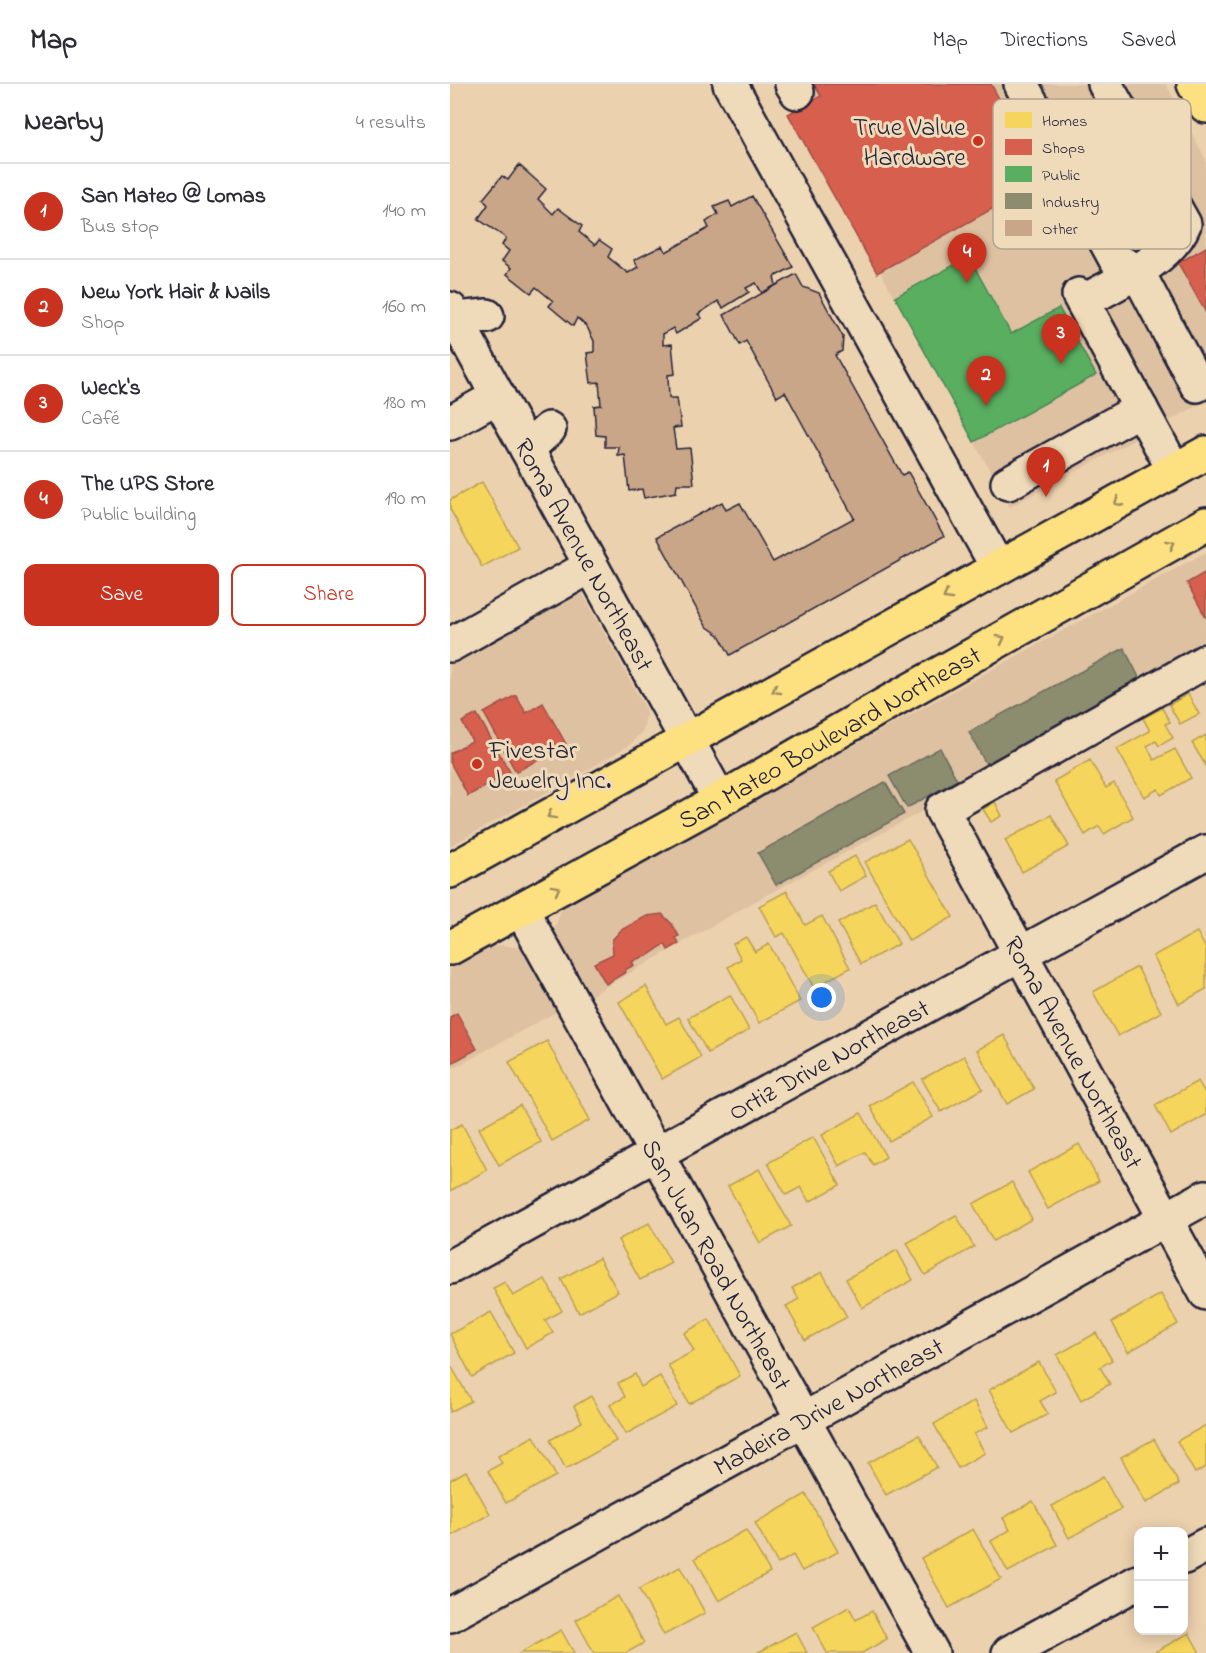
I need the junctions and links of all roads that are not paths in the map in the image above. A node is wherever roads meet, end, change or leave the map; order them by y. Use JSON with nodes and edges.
{"nodes":[{"id":1,"x":730,"y":84,"type":"edge"},
{"id":2,"x":1021,"y":84,"type":"edge"},
{"id":3,"x":1105,"y":84,"type":"edge"},
{"id":4,"x":1194,"y":84,"type":"edge"},
{"id":5,"x":1029,"y":99,"type":"edge"},
{"id":6,"x":1113,"y":99,"type":"edge"},
{"id":7,"x":1206,"y":106,"type":"edge"},
{"id":8,"x":1110,"y":249,"type":"edge"},
{"id":9,"x":1166,"y":249,"type":"edge"},
{"id":10,"x":1137,"y":271,"type":"junction"},
{"id":11,"x":453,"y":314,"type":"edge"},
{"id":12,"x":487,"y":316,"type":"dead end"},
{"id":13,"x":1197,"y":385,"type":"dead end"},
{"id":14,"x":498,"y":396,"type":"junction"},
{"id":15,"x":1142,"y":409,"type":"junction"},
{"id":16,"x":450,"y":423,"type":"edge"},
{"id":17,"x":1206,"y":453,"type":"edge"},
{"id":18,"x":1174,"y":470,"type":"junction"},
{"id":19,"x":1008,"y":483,"type":"dead end"},
{"id":20,"x":1206,"y":525,"type":"edge"},
{"id":21,"x":591,"y":566,"type":"junction"},
{"id":22,"x":998,"y":568,"type":"junction"},
{"id":23,"x":450,"y":645,"type":"edge"},
{"id":24,"x":1206,"y":661,"type":"edge"},
{"id":25,"x":687,"y":739,"type":"junction"},
{"id":26,"x":720,"y":800,"type":"junction"},
{"id":27,"x":1206,"y":852,"type":"edge"},
{"id":28,"x":450,"y":871,"type":"edge"},
{"id":29,"x":521,"y":909,"type":"junction"},
{"id":30,"x":450,"y":948,"type":"edge"},
{"id":31,"x":1021,"y":954,"type":"junction"},
{"id":32,"x":656,"y":1153,"type":"junction"},
{"id":33,"x":1206,"y":1197,"type":"edge"},
{"id":34,"x":1165,"y":1219,"type":"junction"},
{"id":35,"x":450,"y":1267,"type":"edge"},
{"id":36,"x":1206,"y":1293,"type":"edge"},
{"id":37,"x":804,"y":1421,"type":"junction"},
{"id":38,"x":1206,"y":1545,"type":"edge"},
{"id":39,"x":1188,"y":1555,"type":"edge"},
{"id":40,"x":1134,"y":1584,"type":"edge"},
{"id":41,"x":450,"y":1615,"type":"edge"},
{"id":42,"x":932,"y":1653,"type":"edge"},
{"id":43,"x":1009,"y":1653,"type":"edge"}],
"edges":[{"from":1,"to":22,"type":"street"},
{"from":2,"to":5,"type":"street"},
{"from":3,"to":6,"type":"street"},
{"from":4,"to":7,"type":"main road"},
{"from":8,"to":10,"type":"street"},
{"from":9,"to":10,"type":"street"},
{"from":10,"to":13,"type":"street"},
{"from":10,"to":15,"type":"street"},
{"from":11,"to":12,"type":"street"},
{"from":11,"to":14,"type":"street","name":"Roma Avenue Northeast"},
{"from":14,"to":16,"type":"street"},
{"from":14,"to":21,"type":"street","name":"Roma Avenue Northeast"},
{"from":15,"to":18,"type":"street"},
{"from":15,"to":19,"type":"street"},
{"from":17,"to":18,"type":"main road"},
{"from":18,"to":22,"type":"main road","one_way":true},
{"from":26,"to":20,"type":"main road","name":"San Mateo Boulevard Northeast","one_way":true},
{"from":21,"to":23,"type":"street"},
{"from":21,"to":25,"type":"street","name":"Roma Avenue Northeast"},
{"from":22,"to":25,"type":"main road","one_way":true},
{"from":24,"to":31,"type":"street","name":"Roma Avenue Northeast"},
{"from":25,"to":26,"type":"street","name":"Roma Avenue Northeast"},
{"from":25,"to":28,"type":"main road","one_way":true},
{"from":29,"to":26,"type":"main road","name":"San Mateo Boulevard Northeast","one_way":true},
{"from":27,"to":31,"type":"street","name":"Ortiz Drive Northeast"},
{"from":29,"to":30,"type":"main road","name":"San Mateo Boulevard Northeast"},
{"from":29,"to":32,"type":"street","name":"San Juan Road Northeast"},
{"from":31,"to":32,"type":"street","name":"Ortiz Drive Northeast"},
{"from":31,"to":34,"type":"street","name":"Roma Avenue Northeast"},
{"from":32,"to":35,"type":"street","name":"Ortiz Drive Northeast"},
{"from":32,"to":37,"type":"street","name":"San Juan Road Northeast"},
{"from":33,"to":34,"type":"street","name":"Madeira Drive Northeast"},
{"from":34,"to":36,"type":"street","name":"Roma Avenue Northeast"},
{"from":34,"to":37,"type":"street","name":"Madeira Drive Northeast"},
{"from":37,"to":41,"type":"street","name":"Madeira Drive Northeast"},
{"from":37,"to":42,"type":"street","name":"San Juan Road Northeast"},
{"from":38,"to":39,"type":"street"},
{"from":40,"to":43,"type":"street"}]}
